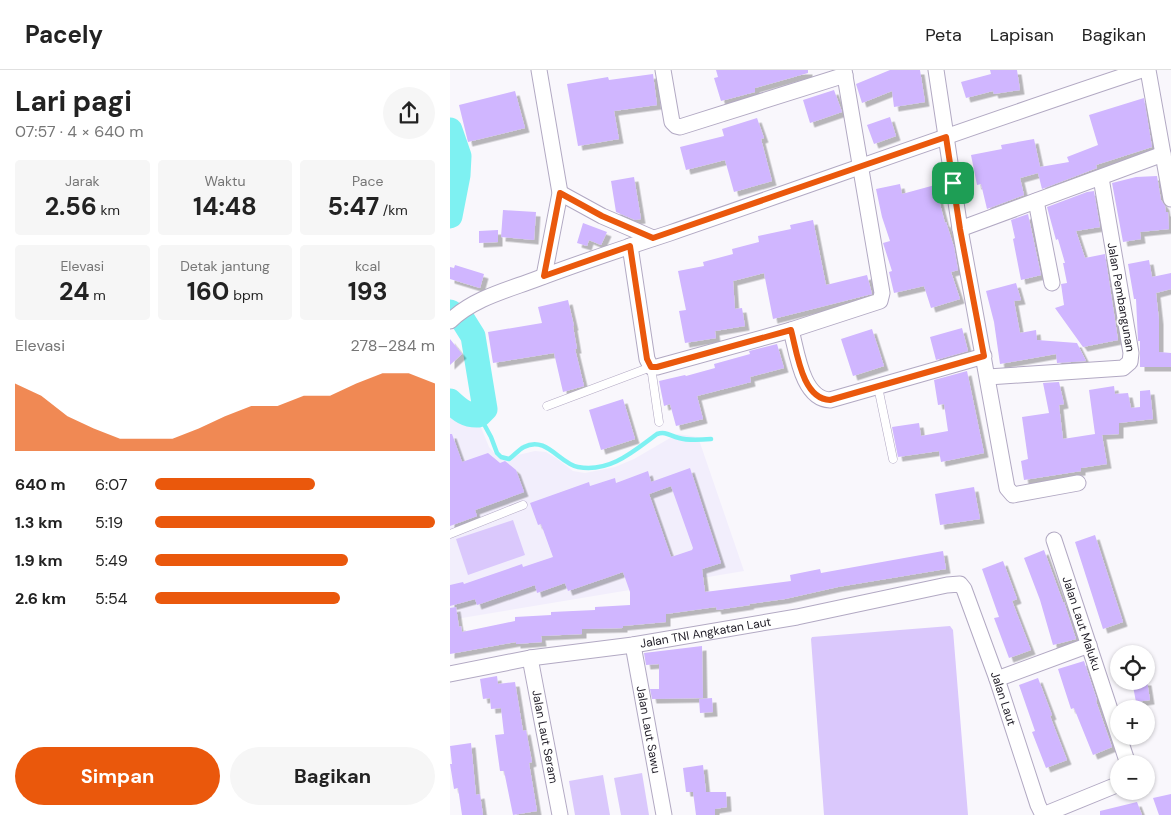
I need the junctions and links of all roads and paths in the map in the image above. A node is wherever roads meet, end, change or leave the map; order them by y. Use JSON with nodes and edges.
{"nodes":[{"id":1,"x":540,"y":70,"type":"edge"},
{"id":2,"x":663,"y":70,"type":"edge"},
{"id":3,"x":936,"y":70,"type":"edge"},
{"id":4,"x":1142,"y":70,"type":"edge"},
{"id":5,"x":1148,"y":70,"type":"edge"},
{"id":6,"x":845,"y":72,"type":"edge"},
{"id":7,"x":946,"y":137,"type":"junction"},
{"id":8,"x":1163,"y":154,"type":"junction"},
{"id":9,"x":860,"y":168,"type":"junction"},
{"id":10,"x":1101,"y":178,"type":"junction"},
{"id":11,"x":560,"y":193,"type":"junction"},
{"id":12,"x":1171,"y":199,"type":"edge"},
{"id":13,"x":1036,"y":201,"type":"junction"},
{"id":14,"x":960,"y":229,"type":"junction"},
{"id":15,"x":653,"y":238,"type":"junction"},
{"id":16,"x":630,"y":246,"type":"junction"},
{"id":17,"x":544,"y":276,"type":"junction"},
{"id":18,"x":1052,"y":283,"type":"dead end"},
{"id":19,"x":450,"y":321,"type":"edge"},
{"id":20,"x":791,"y":330,"type":"junction"},
{"id":21,"x":984,"y":356,"type":"junction"},
{"id":22,"x":651,"y":367,"type":"junction"},
{"id":23,"x":988,"y":377,"type":"junction"},
{"id":24,"x":878,"y":387,"type":"junction"},
{"id":25,"x":547,"y":406,"type":"dead end"},
{"id":26,"x":660,"y":422,"type":"dead end"},
{"id":27,"x":893,"y":459,"type":"dead end"},
{"id":28,"x":1078,"y":483,"type":"dead end"},
{"id":29,"x":523,"y":505,"type":"dead end"},
{"id":30,"x":450,"y":534,"type":"edge"},
{"id":31,"x":1054,"y":540,"type":"dead end"},
{"id":32,"x":960,"y":584,"type":"joint"},
{"id":33,"x":632,"y":645,"type":"junction"},
{"id":34,"x":1089,"y":645,"type":"junction"},
{"id":35,"x":530,"y":658,"type":"junction"},
{"id":36,"x":450,"y":674,"type":"edge"},
{"id":37,"x":997,"y":679,"type":"junction"},
{"id":38,"x":1125,"y":755,"type":"edge"},
{"id":39,"x":1110,"y":788,"type":"edge"},
{"id":40,"x":560,"y":815,"type":"edge"},
{"id":41,"x":664,"y":815,"type":"edge"},
{"id":42,"x":1043,"y":815,"type":"edge"}],
"edges":[{"from":1,"to":11,"type":"street"},
{"from":2,"to":6,"type":"street"},
{"from":3,"to":7,"type":"street"},
{"from":4,"to":7,"type":"street"},
{"from":5,"to":8,"type":"street"},
{"from":6,"to":9,"type":"street"},
{"from":7,"to":9,"type":"street"},
{"from":7,"to":14,"type":"street"},
{"from":8,"to":10,"type":"street"},
{"from":8,"to":12,"type":"street"},
{"from":9,"to":15,"type":"street"},
{"from":9,"to":20,"type":"street"},
{"from":10,"to":13,"type":"street"},
{"from":10,"to":23,"type":"street","name":"Jalan Pembangunan"},
{"from":11,"to":15,"type":"street"},
{"from":11,"to":17,"type":"street"},
{"from":13,"to":14,"type":"street"},
{"from":13,"to":18,"type":"street"},
{"from":14,"to":21,"type":"street"},
{"from":15,"to":16,"type":"street"},
{"from":16,"to":17,"type":"street"},
{"from":16,"to":22,"type":"street"},
{"from":17,"to":19,"type":"street"},
{"from":20,"to":22,"type":"street"},
{"from":20,"to":24,"type":"street"},
{"from":21,"to":23,"type":"street"},
{"from":21,"to":24,"type":"street"},
{"from":22,"to":25,"type":"lane"},
{"from":22,"to":26,"type":"lane"},
{"from":23,"to":28,"type":"street"},
{"from":24,"to":27,"type":"lane"},
{"from":29,"to":30,"type":"lane"},
{"from":31,"to":34,"type":"street","name":"Jalan Laut Maluku"},
{"from":32,"to":33,"type":"street","name":"Jalan TNI Angkatan Laut"},
{"from":32,"to":37,"type":"street","name":"Jalan Laut"},
{"from":33,"to":35,"type":"street","name":"Jalan TNI Angkatan Laut"},
{"from":33,"to":41,"type":"street","name":"Jalan Laut Sawu"},
{"from":34,"to":37,"type":"street"},
{"from":34,"to":38,"type":"street","name":"Jalan Laut Maluku"},
{"from":35,"to":36,"type":"street","name":"Jalan TNI Angkatan Laut"},
{"from":35,"to":40,"type":"street","name":"Jalan Laut Seram"},
{"from":37,"to":42,"type":"street","name":"Jalan Laut"},
{"from":39,"to":42,"type":"street"}]}
